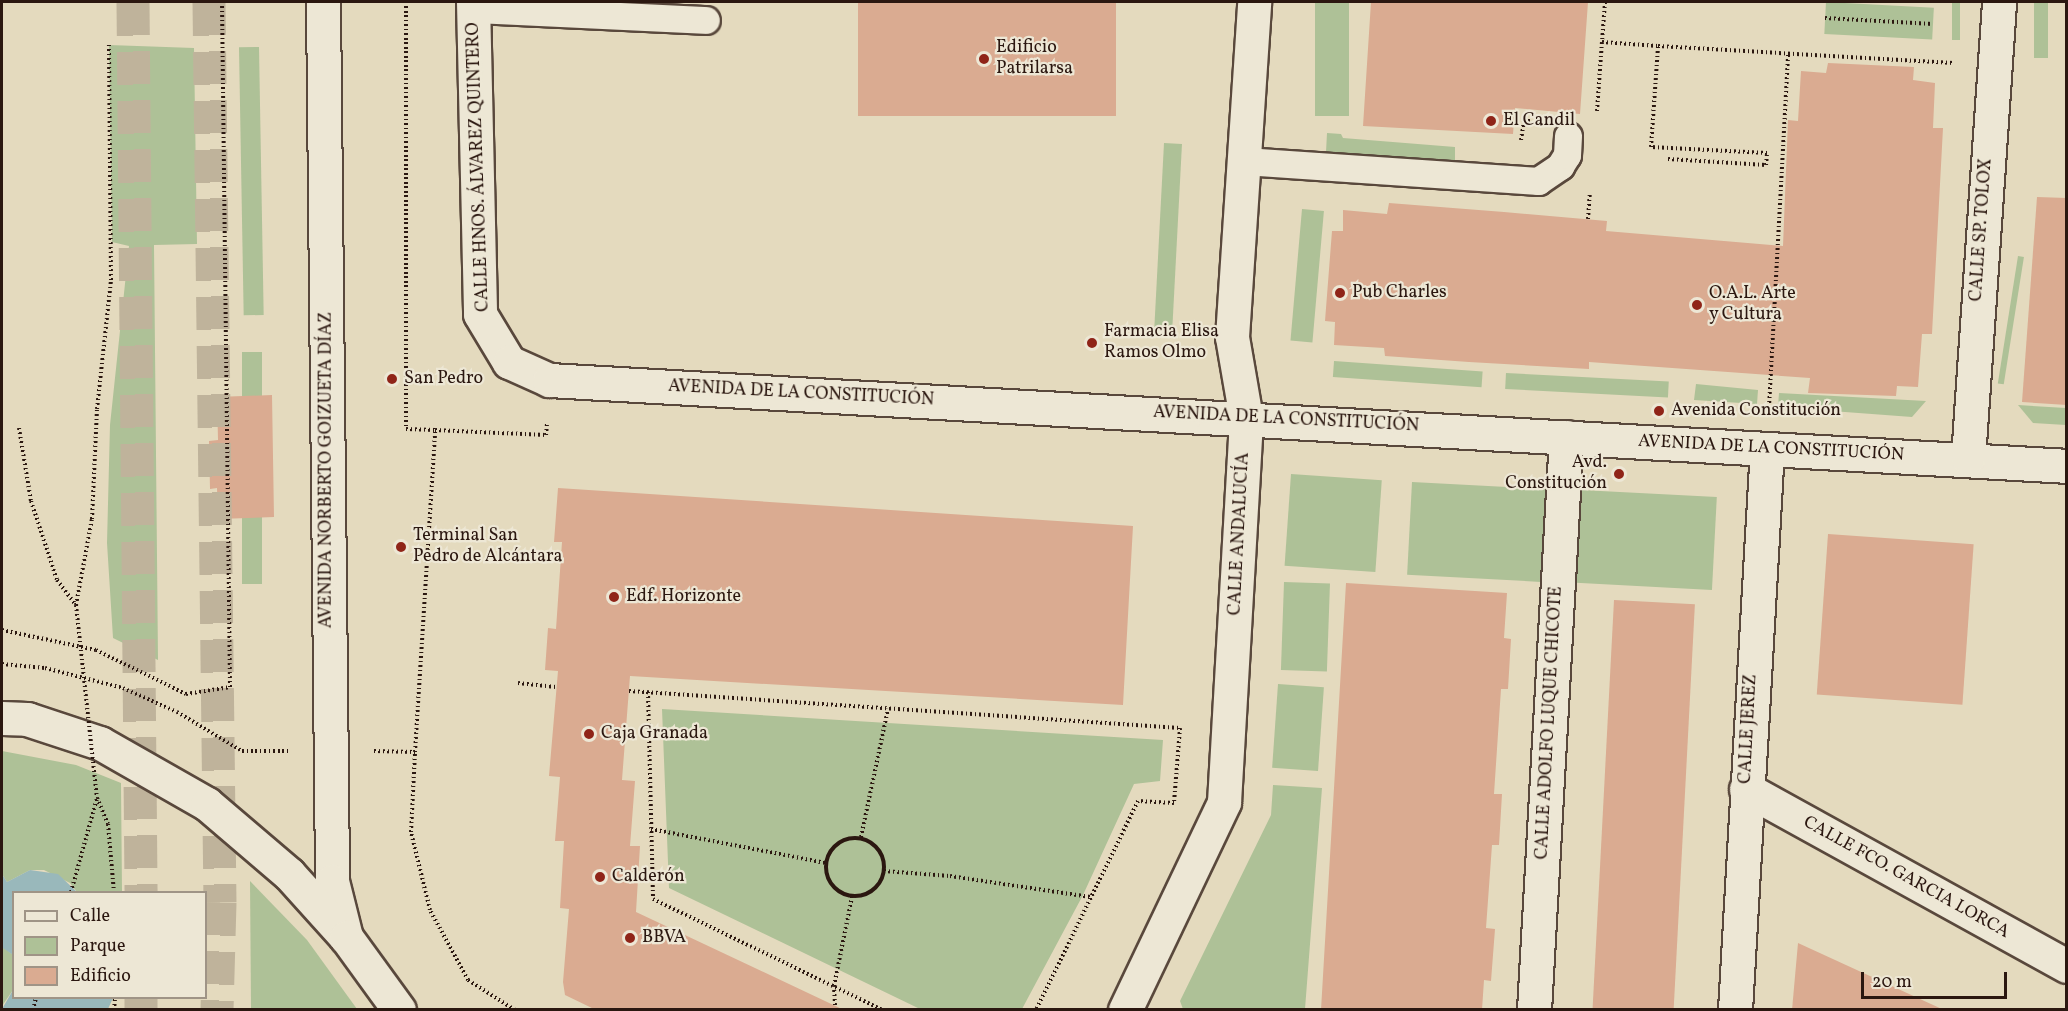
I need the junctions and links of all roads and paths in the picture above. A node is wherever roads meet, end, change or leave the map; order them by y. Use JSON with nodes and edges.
{"nodes":[{"id":1,"x":222,"y":2,"type":"edge"},
{"id":2,"x":323,"y":2,"type":"edge"},
{"id":3,"x":406,"y":2,"type":"edge"},
{"id":4,"x":1254,"y":2,"type":"edge"},
{"id":5,"x":1605,"y":2,"type":"edge"},
{"id":6,"x":1999,"y":2,"type":"edge"},
{"id":7,"x":473,"y":5,"type":"edge"},
{"id":8,"x":1825,"y":18,"type":"dead end"},
{"id":9,"x":706,"y":20,"type":"dead end"},
{"id":10,"x":1933,"y":24,"type":"dead end"},
{"id":11,"x":1602,"y":42,"type":"junction"},
{"id":12,"x":109,"y":45,"type":"dead end"},
{"id":13,"x":1658,"y":46,"type":"junction"},
{"id":14,"x":1788,"y":53,"type":"junction"},
{"id":15,"x":1992,"y":65,"type":"junction"},
{"id":16,"x":1597,"y":116,"type":"dead end"},
{"id":17,"x":1568,"y":136,"type":"dead end"},
{"id":18,"x":1668,"y":159,"type":"dead end"},
{"id":19,"x":1244,"y":161,"type":"junction"},
{"id":20,"x":509,"y":362,"type":"joint"},
{"id":21,"x":549,"y":380,"type":"junction"},
{"id":22,"x":1246,"y":418,"type":"junction"},
{"id":23,"x":19,"y":428,"type":"dead end"},
{"id":24,"x":435,"y":430,"type":"junction"},
{"id":25,"x":1566,"y":437,"type":"junction"},
{"id":26,"x":1767,"y":449,"type":"junction"},
{"id":27,"x":1968,"y":459,"type":"junction"},
{"id":28,"x":2067,"y":466,"type":"edge"},
{"id":29,"x":76,"y":606,"type":"junction"},
{"id":30,"x":2,"y":630,"type":"edge"},
{"id":31,"x":2,"y":664,"type":"edge"},
{"id":32,"x":518,"y":683,"type":"dead end"},
{"id":33,"x":556,"y":687,"type":"dead end"},
{"id":34,"x":629,"y":691,"type":"dead end"},
{"id":35,"x":648,"y":692,"type":"junction"},
{"id":36,"x":888,"y":709,"type":"junction"},
{"id":37,"x":2,"y":718,"type":"edge"},
{"id":38,"x":330,"y":751,"type":"junction"},
{"id":39,"x":415,"y":752,"type":"junction"},
{"id":40,"x":1746,"y":789,"type":"junction"},
{"id":41,"x":97,"y":798,"type":"junction"},
{"id":42,"x":651,"y":829,"type":"junction"},
{"id":43,"x":861,"y":837,"type":"junction"},
{"id":44,"x":826,"y":863,"type":"junction"},
{"id":45,"x":884,"y":871,"type":"junction"},
{"id":46,"x":71,"y":891,"type":"edge"},
{"id":47,"x":114,"y":891,"type":"edge"},
{"id":48,"x":852,"y":897,"type":"junction"},
{"id":49,"x":1090,"y":897,"type":"junction"},
{"id":50,"x":346,"y":937,"type":"junction"},
{"id":51,"x":2067,"y":966,"type":"edge"},
{"id":52,"x":834,"y":986,"type":"junction"},
{"id":53,"x":835,"y":1005,"type":"dead end"},
{"id":54,"x":399,"y":1010,"type":"edge"},
{"id":55,"x":515,"y":1010,"type":"edge"},
{"id":56,"x":883,"y":1010,"type":"edge"},
{"id":57,"x":1036,"y":1010,"type":"edge"},
{"id":58,"x":1125,"y":1010,"type":"edge"},
{"id":59,"x":1534,"y":1010,"type":"edge"},
{"id":60,"x":1735,"y":1010,"type":"edge"}],
"edges":[{"from":1,"to":30,"type":"path"},
{"from":2,"to":38,"type":"street","name":"AVENIDA NORBERTO GOIZUETA DÍAZ"},
{"from":3,"to":24,"type":"path"},
{"from":4,"to":19,"type":"street","name":"CALLE ANDALUCÍA"},
{"from":5,"to":11,"type":"path"},
{"from":6,"to":15,"type":"street","name":"CALLE SP. TOLOX"},
{"from":7,"to":9,"type":"lane"},
{"from":7,"to":20,"type":"street","name":"CALLE HNOS. ÁLVAREZ QUINTERO"},
{"from":8,"to":10,"type":"path"},
{"from":11,"to":13,"type":"path"},
{"from":11,"to":16,"type":"path"},
{"from":12,"to":29,"type":"path"},
{"from":13,"to":14,"type":"path"},
{"from":13,"to":18,"type":"path"},
{"from":14,"to":15,"type":"path"},
{"from":14,"to":26,"type":"path"},
{"from":15,"to":27,"type":"street","name":"CALLE SP. TOLOX"},
{"from":17,"to":19,"type":"lane"},
{"from":19,"to":22,"type":"street","name":"CALLE ANDALUCÍA"},
{"from":20,"to":21,"type":"street","name":"AVENIDA DE LA CONSTITUCIÓN"},
{"from":21,"to":22,"type":"street","name":"AVENIDA DE LA CONSTITUCIÓN"},
{"from":21,"to":24,"type":"path"},
{"from":22,"to":25,"type":"street","name":"AVENIDA DE LA CONSTITUCIÓN"},
{"from":22,"to":58,"type":"street","name":"CALLE ANDALUCÍA"},
{"from":23,"to":29,"type":"path","bridge":true},
{"from":24,"to":39,"type":"path"},
{"from":25,"to":26,"type":"street","name":"AVENIDA DE LA CONSTITUCIÓN"},
{"from":25,"to":59,"type":"street","name":"CALLE ADOLFO LUQUE CHICOTE"},
{"from":26,"to":27,"type":"street","name":"AVENIDA DE LA CONSTITUCIÓN"},
{"from":26,"to":40,"type":"street","name":"CALLE JEREZ"},
{"from":27,"to":28,"type":"street","name":"AVENIDA DE LA CONSTITUCIÓN"},
{"from":29,"to":41,"type":"path","bridge":true},
{"from":31,"to":38,"type":"path"},
{"from":32,"to":33,"type":"path"},
{"from":34,"to":35,"type":"path"},
{"from":35,"to":36,"type":"path"},
{"from":35,"to":42,"type":"path"},
{"from":36,"to":43,"type":"path"},
{"from":36,"to":49,"type":"path"},
{"from":37,"to":50,"type":"street"},
{"from":38,"to":39,"type":"path"},
{"from":38,"to":50,"type":"street","name":"AVENIDA NORBERTO GOIZUETA DÍAZ"},
{"from":39,"to":55,"type":"path"},
{"from":40,"to":51,"type":"street","name":"CALLE FCO. GARCIA LORCA"},
{"from":40,"to":60,"type":"street","name":"CALLE JEREZ"},
{"from":41,"to":46,"type":"path"},
{"from":41,"to":47,"type":"path","bridge":true},
{"from":42,"to":44,"type":"path"},
{"from":42,"to":52,"type":"path"},
{"from":43,"to":44,"type":"path"},
{"from":43,"to":45,"type":"path"},
{"from":44,"to":48,"type":"path"},
{"from":45,"to":48,"type":"path"},
{"from":45,"to":49,"type":"path"},
{"from":48,"to":52,"type":"path"},
{"from":49,"to":57,"type":"path"},
{"from":50,"to":54,"type":"street"},
{"from":52,"to":53,"type":"path"},
{"from":52,"to":56,"type":"path"}]}
